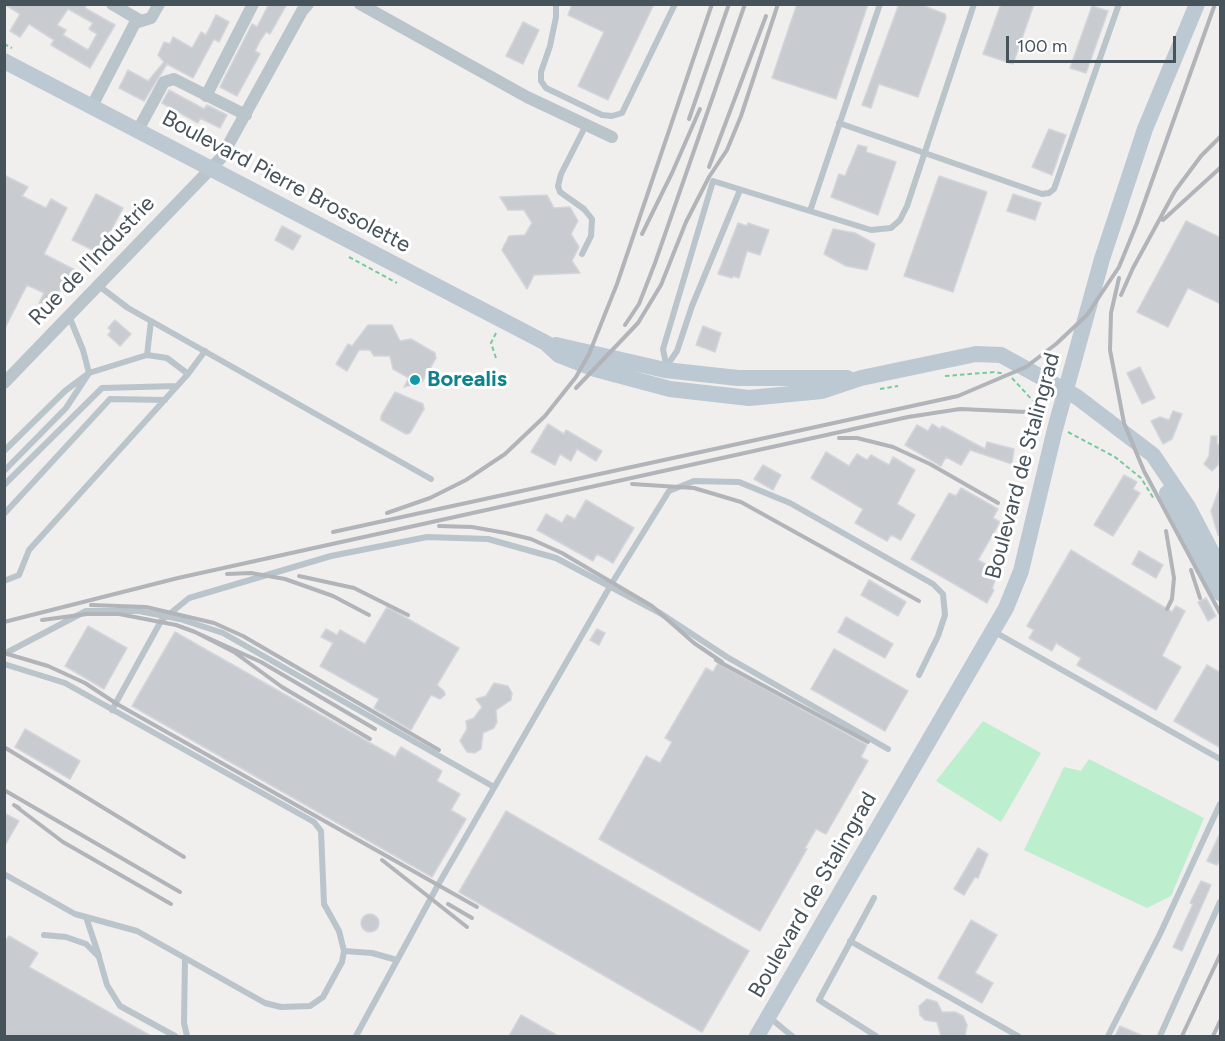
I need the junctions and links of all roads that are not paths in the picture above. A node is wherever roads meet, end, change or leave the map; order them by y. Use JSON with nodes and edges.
{"nodes":[{"id":1,"x":112,"y":4,"type":"edge"},
{"id":2,"x":159,"y":4,"type":"edge"},
{"id":3,"x":253,"y":4,"type":"edge"},
{"id":4,"x":308,"y":4,"type":"edge"},
{"id":5,"x":360,"y":4,"type":"edge"},
{"id":6,"x":556,"y":4,"type":"edge"},
{"id":7,"x":675,"y":4,"type":"edge"},
{"id":8,"x":880,"y":4,"type":"edge"},
{"id":9,"x":974,"y":4,"type":"edge"},
{"id":10,"x":1119,"y":4,"type":"edge"},
{"id":11,"x":1197,"y":4,"type":"edge"},
{"id":12,"x":141,"y":21,"type":"junction"},
{"id":13,"x":4,"y":61,"type":"edge"},
{"id":14,"x":206,"y":96,"type":"junction"},
{"id":15,"x":92,"y":106,"type":"junction"},
{"id":16,"x":246,"y":115,"type":"junction"},
{"id":17,"x":839,"y":123,"type":"junction"},
{"id":18,"x":586,"y":125,"type":"junction"},
{"id":19,"x":138,"y":130,"type":"junction"},
{"id":20,"x":612,"y":137,"type":"dead end"},
{"id":21,"x":923,"y":153,"type":"junction"},
{"id":22,"x":212,"y":169,"type":"junction"},
{"id":23,"x":740,"y":190,"type":"junction"},
{"id":24,"x":810,"y":211,"type":"junction"},
{"id":25,"x":582,"y":254,"type":"dead end"},
{"id":26,"x":98,"y":285,"type":"junction"},
{"id":27,"x":69,"y":316,"type":"junction"},
{"id":28,"x":151,"y":321,"type":"junction"},
{"id":29,"x":205,"y":351,"type":"junction"},
{"id":30,"x":147,"y":355,"type":"junction"},
{"id":31,"x":89,"y":373,"type":"junction"},
{"id":32,"x":188,"y":374,"type":"junction"},
{"id":33,"x":664,"y":374,"type":"junction"},
{"id":34,"x":4,"y":383,"type":"edge"},
{"id":35,"x":177,"y":386,"type":"junction"},
{"id":36,"x":1068,"y":391,"type":"junction"},
{"id":37,"x":165,"y":399,"type":"junction"},
{"id":38,"x":4,"y":451,"type":"edge"},
{"id":39,"x":1153,"y":455,"type":"junction"},
{"id":40,"x":4,"y":471,"type":"edge"},
{"id":41,"x":431,"y":479,"type":"dead end"},
{"id":42,"x":4,"y":484,"type":"edge"},
{"id":43,"x":4,"y":514,"type":"edge"},
{"id":44,"x":1033,"y":522,"type":"junction"},
{"id":45,"x":1221,"y":568,"type":"edge"},
{"id":46,"x":4,"y":581,"type":"edge"},
{"id":47,"x":610,"y":588,"type":"junction"},
{"id":48,"x":1221,"y":594,"type":"edge"},
{"id":49,"x":166,"y":616,"type":"junction"},
{"id":50,"x":993,"y":631,"type":"junction"},
{"id":51,"x":4,"y":654,"type":"edge"},
{"id":52,"x":4,"y":664,"type":"edge"},
{"id":53,"x":919,"y":675,"type":"dead end"},
{"id":54,"x":112,"y":710,"type":"junction"},
{"id":55,"x":888,"y":749,"type":"dead end"},
{"id":56,"x":1221,"y":759,"type":"edge"},
{"id":57,"x":494,"y":788,"type":"junction"},
{"id":58,"x":1221,"y":804,"type":"edge"},
{"id":59,"x":4,"y":874,"type":"edge"},
{"id":60,"x":874,"y":898,"type":"dead end"},
{"id":61,"x":1221,"y":902,"type":"edge"},
{"id":62,"x":86,"y":917,"type":"junction"},
{"id":63,"x":44,"y":935,"type":"dead end"},
{"id":64,"x":850,"y":942,"type":"junction"},
{"id":65,"x":344,"y":951,"type":"junction"},
{"id":66,"x":99,"y":957,"type":"junction"},
{"id":67,"x":185,"y":958,"type":"junction"},
{"id":68,"x":397,"y":960,"type":"junction"},
{"id":69,"x":769,"y":1016,"type":"junction"},
{"id":70,"x":175,"y":1036,"type":"edge"},
{"id":71,"x":187,"y":1036,"type":"edge"},
{"id":72,"x":356,"y":1036,"type":"edge"},
{"id":73,"x":757,"y":1036,"type":"edge"},
{"id":74,"x":792,"y":1036,"type":"edge"},
{"id":75,"x":876,"y":1036,"type":"edge"},
{"id":76,"x":1018,"y":1036,"type":"edge"},
{"id":77,"x":1108,"y":1036,"type":"edge"},
{"id":78,"x":1160,"y":1036,"type":"edge"}],
"edges":[{"from":1,"to":12,"type":"street"},
{"from":2,"to":12,"type":"street"},
{"from":3,"to":14,"type":"street"},
{"from":4,"to":16,"type":"street","name":"Rue de l'Industrie"},
{"from":5,"to":18,"type":"street"},
{"from":6,"to":7,"type":"lane"},
{"from":8,"to":17,"type":"lane"},
{"from":9,"to":21,"type":"lane"},
{"from":10,"to":21,"type":"lane"},
{"from":11,"to":36,"type":"main road","name":"Boulevard de Stalingrad"},
{"from":12,"to":15,"type":"street"},
{"from":13,"to":15,"type":"main road","name":"Boulevard Pierre Brossolette"},
{"from":14,"to":16,"type":"street"},
{"from":14,"to":19,"type":"street"},
{"from":15,"to":19,"type":"main road","name":"Boulevard Pierre Brossolette"},
{"from":16,"to":22,"type":"street","name":"Rue de l'Industrie"},
{"from":17,"to":21,"type":"lane"},
{"from":17,"to":24,"type":"lane"},
{"from":18,"to":20,"type":"street"},
{"from":18,"to":25,"type":"lane"},
{"from":19,"to":22,"type":"main road","name":"Boulevard Pierre Brossolette"},
{"from":21,"to":24,"type":"lane"},
{"from":22,"to":26,"type":"street","name":"Rue de l'Industrie"},
{"from":22,"to":33,"type":"main road","name":"Boulevard Pierre Brossolette"},
{"from":23,"to":24,"type":"lane"},
{"from":23,"to":33,"type":"lane"},
{"from":23,"to":33,"type":"lane"},
{"from":26,"to":27,"type":"street","name":"Rue de l'Industrie"},
{"from":26,"to":28,"type":"lane"},
{"from":27,"to":31,"type":"lane"},
{"from":27,"to":34,"type":"street","name":"Rue de l'Industrie"},
{"from":28,"to":29,"type":"lane"},
{"from":28,"to":30,"type":"lane"},
{"from":29,"to":32,"type":"lane"},
{"from":29,"to":41,"type":"lane"},
{"from":30,"to":31,"type":"lane"},
{"from":30,"to":32,"type":"lane"},
{"from":31,"to":38,"type":"lane"},
{"from":31,"to":40,"type":"lane"},
{"from":32,"to":35,"type":"lane"},
{"from":33,"to":36,"type":"main road","name":"Boulevard Pierre Brossolette"},
{"from":35,"to":37,"type":"lane"},
{"from":35,"to":42,"type":"lane"},
{"from":36,"to":39,"type":"main road","name":"Boulevard Pierre Brossolette"},
{"from":36,"to":44,"type":"main road","name":"Boulevard de Stalingrad"},
{"from":36,"to":44,"type":"main road"},
{"from":37,"to":43,"type":"lane"},
{"from":37,"to":46,"type":"lane"},
{"from":39,"to":45,"type":"main road"},
{"from":39,"to":48,"type":"main road"},
{"from":44,"to":50,"type":"main road","name":"Boulevard de Stalingrad"},
{"from":47,"to":49,"type":"lane"},
{"from":47,"to":53,"type":"lane"},
{"from":47,"to":55,"type":"lane"},
{"from":47,"to":57,"type":"lane"},
{"from":49,"to":51,"type":"lane"},
{"from":49,"to":54,"type":"lane"},
{"from":49,"to":57,"type":"lane"},
{"from":50,"to":56,"type":"lane"},
{"from":50,"to":69,"type":"main road","name":"Boulevard de Stalingrad"},
{"from":52,"to":54,"type":"lane"},
{"from":54,"to":65,"type":"lane"},
{"from":57,"to":68,"type":"lane"},
{"from":58,"to":77,"type":"lane"},
{"from":59,"to":62,"type":"lane"},
{"from":60,"to":64,"type":"lane"},
{"from":61,"to":78,"type":"lane"},
{"from":62,"to":66,"type":"lane"},
{"from":62,"to":67,"type":"lane"},
{"from":63,"to":66,"type":"lane"},
{"from":64,"to":75,"type":"lane"},
{"from":64,"to":76,"type":"lane"},
{"from":65,"to":67,"type":"lane"},
{"from":65,"to":68,"type":"lane"},
{"from":66,"to":70,"type":"lane"},
{"from":67,"to":71,"type":"lane"},
{"from":68,"to":72,"type":"lane"},
{"from":69,"to":73,"type":"main road","name":"Boulevard de Stalingrad"},
{"from":69,"to":74,"type":"lane"}]}
